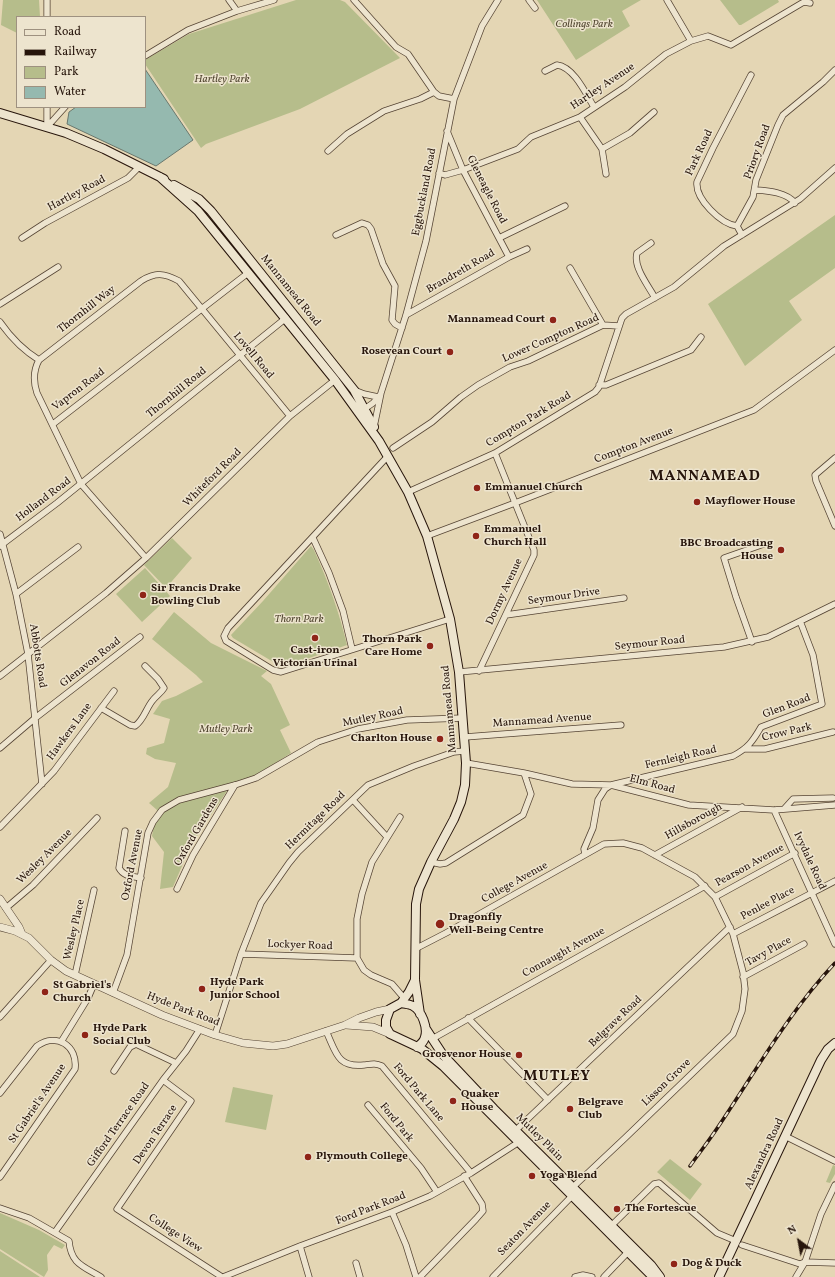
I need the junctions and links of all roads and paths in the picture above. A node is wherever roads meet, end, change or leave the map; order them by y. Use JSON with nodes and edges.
{"nodes":[{"id":1,"x":46,"y":0,"type":"edge"},
{"id":2,"x":230,"y":0,"type":"edge"},
{"id":3,"x":274,"y":0,"type":"edge"},
{"id":4,"x":354,"y":0,"type":"edge"},
{"id":5,"x":498,"y":0,"type":"edge"},
{"id":6,"x":529,"y":0,"type":"edge"},
{"id":7,"x":667,"y":0,"type":"edge"},
{"id":8,"x":810,"y":3,"type":"dead end"},
{"id":9,"x":535,"y":8,"type":"dead end"},
{"id":10,"x":237,"y":11,"type":"junction"},
{"id":11,"x":47,"y":16,"type":"edge"},
{"id":12,"x":691,"y":41,"type":"junction"},
{"id":13,"x":146,"y":55,"type":"edge"},
{"id":14,"x":835,"y":70,"type":"edge"},
{"id":15,"x":545,"y":71,"type":"dead end"},
{"id":16,"x":750,"y":75,"type":"dead end"},
{"id":17,"x":434,"y":92,"type":"junction"},
{"id":18,"x":454,"y":100,"type":"junction"},
{"id":19,"x":594,"y":107,"type":"junction"},
{"id":20,"x":47,"y":108,"type":"edge"},
{"id":21,"x":64,"y":108,"type":"edge"},
{"id":22,"x":644,"y":112,"type":"dead end"},
{"id":23,"x":654,"y":112,"type":"dead end"},
{"id":24,"x":0,"y":113,"type":"edge"},
{"id":25,"x":580,"y":117,"type":"junction"},
{"id":26,"x":648,"y":118,"type":"junction"},
{"id":27,"x":47,"y":127,"type":"junction"},
{"id":28,"x":447,"y":131,"type":"junction"},
{"id":29,"x":602,"y":149,"type":"junction"},
{"id":30,"x":328,"y":151,"type":"dead end"},
{"id":31,"x":139,"y":167,"type":"junction"},
{"id":32,"x":835,"y":168,"type":"edge"},
{"id":33,"x":463,"y":170,"type":"junction"},
{"id":34,"x":439,"y":173,"type":"junction"},
{"id":35,"x":606,"y":174,"type":"dead end"},
{"id":36,"x":160,"y":177,"type":"junction"},
{"id":37,"x":755,"y":190,"type":"junction"},
{"id":38,"x":795,"y":202,"type":"junction"},
{"id":39,"x":565,"y":206,"type":"dead end"},
{"id":40,"x":737,"y":226,"type":"junction"},
{"id":41,"x":336,"y":235,"type":"dead end"},
{"id":42,"x":742,"y":235,"type":"junction"},
{"id":43,"x":22,"y":238,"type":"dead end"},
{"id":44,"x":499,"y":238,"type":"junction"},
{"id":45,"x":651,"y":243,"type":"dead end"},
{"id":46,"x":527,"y":249,"type":"dead end"},
{"id":47,"x":509,"y":257,"type":"junction"},
{"id":48,"x":58,"y":267,"type":"dead end"},
{"id":49,"x":570,"y":268,"type":"dead end"},
{"id":50,"x":248,"y":273,"type":"junction"},
{"id":51,"x":42,"y":277,"type":"junction"},
{"id":52,"x":45,"y":283,"type":"dead end"},
{"id":53,"x":655,"y":298,"type":"junction"},
{"id":54,"x":0,"y":304,"type":"edge"},
{"id":55,"x":202,"y":309,"type":"junction"},
{"id":56,"x":290,"y":315,"type":"junction"},
{"id":57,"x":406,"y":315,"type":"junction"},
{"id":58,"x":0,"y":322,"type":"edge"},
{"id":59,"x":603,"y":325,"type":"junction"},
{"id":60,"x":619,"y":326,"type":"junction"},
{"id":61,"x":402,"y":328,"type":"junction"},
{"id":62,"x":701,"y":337,"type":"dead end"},
{"id":63,"x":835,"y":350,"type":"edge"},
{"id":64,"x":240,"y":355,"type":"junction"},
{"id":65,"x":39,"y":360,"type":"junction"},
{"id":66,"x":335,"y":380,"type":"junction"},
{"id":67,"x":600,"y":385,"type":"junction"},
{"id":68,"x":354,"y":390,"type":"junction"},
{"id":69,"x":380,"y":395,"type":"junction"},
{"id":70,"x":362,"y":410,"type":"junction"},
{"id":71,"x":290,"y":416,"type":"junction"},
{"id":72,"x":53,"y":424,"type":"junction"},
{"id":73,"x":374,"y":428,"type":"junction"},
{"id":74,"x":379,"y":440,"type":"junction"},
{"id":75,"x":393,"y":448,"type":"dead end"},
{"id":76,"x":495,"y":453,"type":"junction"},
{"id":77,"x":388,"y":456,"type":"junction"},
{"id":78,"x":835,"y":458,"type":"edge"},
{"id":79,"x":81,"y":484,"type":"junction"},
{"id":80,"x":408,"y":492,"type":"junction"},
{"id":81,"x":514,"y":504,"type":"junction"},
{"id":82,"x":835,"y":526,"type":"edge"},
{"id":83,"x":0,"y":534,"type":"edge"},
{"id":84,"x":427,"y":536,"type":"junction"},
{"id":85,"x":313,"y":538,"type":"junction"},
{"id":86,"x":1,"y":544,"type":"edge"},
{"id":87,"x":764,"y":544,"type":"dead end"},
{"id":88,"x":78,"y":547,"type":"dead end"},
{"id":89,"x":146,"y":558,"type":"junction"},
{"id":90,"x":16,"y":594,"type":"junction"},
{"id":91,"x":624,"y":598,"type":"dead end"},
{"id":92,"x":835,"y":604,"type":"edge"},
{"id":93,"x":506,"y":615,"type":"junction"},
{"id":94,"x":450,"y":619,"type":"junction"},
{"id":95,"x":800,"y":621,"type":"junction"},
{"id":96,"x":140,"y":637,"type":"dead end"},
{"id":97,"x":752,"y":642,"type":"junction"},
{"id":98,"x":352,"y":649,"type":"junction"},
{"id":99,"x":28,"y":654,"type":"junction"},
{"id":100,"x":145,"y":666,"type":"dead end"},
{"id":101,"x":479,"y":671,"type":"junction"},
{"id":102,"x":459,"y":672,"type":"junction"},
{"id":103,"x":0,"y":676,"type":"edge"},
{"id":104,"x":114,"y":691,"type":"dead end"},
{"id":105,"x":101,"y":708,"type":"junction"},
{"id":106,"x":463,"y":718,"type":"junction"},
{"id":107,"x":34,"y":719,"type":"junction"},
{"id":108,"x":621,"y":725,"type":"dead end"},
{"id":109,"x":832,"y":732,"type":"dead end"},
{"id":110,"x":465,"y":737,"type":"junction"},
{"id":111,"x":0,"y":748,"type":"edge"},
{"id":112,"x":745,"y":749,"type":"junction"},
{"id":113,"x":465,"y":751,"type":"junction"},
{"id":114,"x":734,"y":756,"type":"joint"},
{"id":115,"x":466,"y":764,"type":"junction"},
{"id":116,"x":524,"y":773,"type":"junction"},
{"id":117,"x":42,"y":784,"type":"junction"},
{"id":118,"x":235,"y":785,"type":"junction"},
{"id":119,"x":611,"y":785,"type":"junction"},
{"id":120,"x":227,"y":787,"type":"joint"},
{"id":121,"x":833,"y":798,"type":"dead end"},
{"id":122,"x":353,"y":800,"type":"junction"},
{"id":123,"x":834,"y":806,"type":"edge"},
{"id":124,"x":742,"y":807,"type":"junction"},
{"id":125,"x":784,"y":809,"type":"junction"},
{"id":126,"x":774,"y":810,"type":"junction"},
{"id":127,"x":400,"y":817,"type":"dead end"},
{"id":128,"x":97,"y":818,"type":"dead end"},
{"id":129,"x":0,"y":827,"type":"edge"},
{"id":130,"x":125,"y":831,"type":"dead end"},
{"id":131,"x":386,"y":837,"type":"junction"},
{"id":132,"x":604,"y":844,"type":"joint"},
{"id":133,"x":795,"y":853,"type":"junction"},
{"id":134,"x":585,"y":854,"type":"junction"},
{"id":135,"x":655,"y":855,"type":"junction"},
{"id":136,"x":431,"y":862,"type":"junction"},
{"id":137,"x":140,"y":878,"type":"junction"},
{"id":138,"x":835,"y":881,"type":"edge"},
{"id":139,"x":705,"y":886,"type":"junction"},
{"id":140,"x":177,"y":889,"type":"dead end"},
{"id":141,"x":94,"y":890,"type":"dead end"},
{"id":142,"x":813,"y":892,"type":"junction"},
{"id":143,"x":715,"y":897,"type":"junction"},
{"id":144,"x":0,"y":899,"type":"edge"},
{"id":145,"x":6,"y":908,"type":"junction"},
{"id":146,"x":0,"y":927,"type":"edge"},
{"id":147,"x":730,"y":927,"type":"junction"},
{"id":148,"x":22,"y":934,"type":"junction"},
{"id":149,"x":733,"y":934,"type":"junction"},
{"id":150,"x":804,"y":944,"type":"dead end"},
{"id":151,"x":835,"y":944,"type":"edge"},
{"id":152,"x":415,"y":949,"type":"junction"},
{"id":153,"x":241,"y":954,"type":"junction"},
{"id":154,"x":357,"y":958,"type":"junction"},
{"id":155,"x":51,"y":960,"type":"junction"},
{"id":156,"x":75,"y":975,"type":"junction"},
{"id":157,"x":743,"y":977,"type":"junction"},
{"id":158,"x":415,"y":980,"type":"junction"},
{"id":159,"x":94,"y":984,"type":"junction"},
{"id":160,"x":114,"y":993,"type":"junction"},
{"id":161,"x":402,"y":1001,"type":"junction"},
{"id":162,"x":390,"y":1009,"type":"junction"},
{"id":163,"x":420,"y":1014,"type":"junction"},
{"id":164,"x":0,"y":1017,"type":"edge"},
{"id":165,"x":468,"y":1018,"type":"junction"},
{"id":166,"x":345,"y":1024,"type":"junction"},
{"id":167,"x":425,"y":1027,"type":"junction"},
{"id":168,"x":200,"y":1029,"type":"junction"},
{"id":169,"x":326,"y":1031,"type":"junction"},
{"id":170,"x":390,"y":1034,"type":"junction"},
{"id":171,"x":215,"y":1035,"type":"junction"},
{"id":172,"x":432,"y":1039,"type":"junction"},
{"id":173,"x":61,"y":1042,"type":"junction"},
{"id":174,"x":835,"y":1043,"type":"edge"},
{"id":175,"x":417,"y":1047,"type":"junction"},
{"id":176,"x":176,"y":1063,"type":"junction"},
{"id":177,"x":114,"y":1071,"type":"dead end"},
{"id":178,"x":163,"y":1080,"type":"junction"},
{"id":179,"x":0,"y":1094,"type":"edge"},
{"id":180,"x":548,"y":1100,"type":"junction"},
{"id":181,"x":368,"y":1104,"type":"dead end"},
{"id":182,"x":516,"y":1130,"type":"junction"},
{"id":183,"x":785,"y":1136,"type":"junction"},
{"id":184,"x":521,"y":1140,"type":"junction"},
{"id":185,"x":835,"y":1161,"type":"edge"},
{"id":186,"x":471,"y":1173,"type":"junction"},
{"id":187,"x":464,"y":1176,"type":"junction"},
{"id":188,"x":0,"y":1177,"type":"edge"},
{"id":189,"x":835,"y":1185,"type":"edge"},
{"id":190,"x":573,"y":1187,"type":"junction"},
{"id":191,"x":437,"y":1192,"type":"junction"},
{"id":192,"x":572,"y":1196,"type":"junction"},
{"id":193,"x":0,"y":1208,"type":"edge"},
{"id":194,"x":117,"y":1209,"type":"joint"},
{"id":195,"x":392,"y":1212,"type":"junction"},
{"id":196,"x":612,"y":1226,"type":"junction"},
{"id":197,"x":55,"y":1232,"type":"junction"},
{"id":198,"x":739,"y":1243,"type":"junction"},
{"id":199,"x":300,"y":1246,"type":"junction"},
{"id":200,"x":628,"y":1252,"type":"junction"},
{"id":201,"x":805,"y":1262,"type":"junction"},
{"id":202,"x":356,"y":1263,"type":"dead end"},
{"id":203,"x":835,"y":1264,"type":"edge"},
{"id":204,"x":101,"y":1277,"type":"edge"},
{"id":205,"x":223,"y":1277,"type":"edge"},
{"id":206,"x":309,"y":1277,"type":"edge"},
{"id":207,"x":360,"y":1277,"type":"edge"},
{"id":208,"x":416,"y":1277,"type":"edge"},
{"id":209,"x":420,"y":1277,"type":"edge"},
{"id":210,"x":493,"y":1277,"type":"edge"},
{"id":211,"x":575,"y":1277,"type":"edge"},
{"id":212,"x":592,"y":1277,"type":"edge"},
{"id":213,"x":604,"y":1277,"type":"edge"},
{"id":214,"x":653,"y":1277,"type":"edge"},
{"id":215,"x":660,"y":1277,"type":"edge"},
{"id":216,"x":719,"y":1277,"type":"edge"},
{"id":217,"x":796,"y":1277,"type":"edge"}],
"edges":[{"from":1,"to":11,"type":"street"},
{"from":2,"to":10,"type":"street"},
{"from":3,"to":10,"type":"street"},
{"from":4,"to":17,"type":"street"},
{"from":5,"to":18,"type":"street","name":"Eggbuckland Road"},
{"from":6,"to":9,"type":"street"},
{"from":7,"to":12,"type":"street"},
{"from":8,"to":12,"type":"street","name":"Hartley Avenue"},
{"from":10,"to":13,"type":"street"},
{"from":12,"to":19,"type":"street","name":"Hartley Avenue"},
{"from":14,"to":37,"type":"street","name":"Priory Road"},
{"from":15,"to":19,"type":"street"},
{"from":16,"to":40,"type":"street","name":"Park Road"},
{"from":17,"to":18,"type":"street"},
{"from":17,"to":30,"type":"street"},
{"from":18,"to":28,"type":"street","name":"Eggbuckland Road"},
{"from":19,"to":25,"type":"street","name":"Hartley Avenue"},
{"from":20,"to":27,"type":"street"},
{"from":21,"to":27,"type":"street"},
{"from":22,"to":26,"type":"street"},
{"from":23,"to":26,"type":"street"},
{"from":24,"to":27,"type":"main road","name":"Mannamead Road"},
{"from":25,"to":29,"type":"street"},
{"from":25,"to":33,"type":"street","name":"Hartley Avenue"},
{"from":26,"to":29,"type":"street"},
{"from":27,"to":31,"type":"main road","name":"Mannamead Road"},
{"from":28,"to":33,"type":"street","name":"Gleneagle Road"},
{"from":28,"to":34,"type":"street","name":"Eggbuckland Road"},
{"from":29,"to":35,"type":"street"},
{"from":31,"to":36,"type":"main road","name":"Mannamead Road"},
{"from":31,"to":43,"type":"street","name":"Hartley Road"},
{"from":32,"to":38,"type":"street"},
{"from":33,"to":34,"type":"street","name":"Hartley Avenue"},
{"from":33,"to":44,"type":"street","name":"Gleneagle Road"},
{"from":34,"to":57,"type":"street","name":"Eggbuckland Road"},
{"from":36,"to":50,"type":"main road","name":"Mannamead Road"},
{"from":36,"to":56,"type":"main road","name":"Mannamead Road"},
{"from":37,"to":38,"type":"street"},
{"from":37,"to":40,"type":"street","name":"Priory Road"},
{"from":38,"to":42,"type":"street"},
{"from":39,"to":44,"type":"street"},
{"from":40,"to":42,"type":"street"},
{"from":41,"to":61,"type":"street"},
{"from":42,"to":53,"type":"street"},
{"from":44,"to":47,"type":"street","name":"Gleneagle Road"},
{"from":45,"to":53,"type":"street"},
{"from":46,"to":47,"type":"street","name":"Brandreth Road"},
{"from":47,"to":57,"type":"street","name":"Brandreth Road"},
{"from":48,"to":51,"type":"street"},
{"from":49,"to":59,"type":"street"},
{"from":50,"to":55,"type":"street","name":"Vapron Road"},
{"from":50,"to":56,"type":"main road","name":"Mannamead Road"},
{"from":51,"to":52,"type":"street"},
{"from":51,"to":54,"type":"street"},
{"from":53,"to":60,"type":"street"},
{"from":55,"to":64,"type":"street","name":"Lovell Road"},
{"from":55,"to":65,"type":"street","name":"Thornhill Way"},
{"from":55,"to":72,"type":"street","name":"Vapron Road"},
{"from":56,"to":64,"type":"street","name":"Thornhill Road"},
{"from":56,"to":66,"type":"main road","name":"Mannamead Road"},
{"from":56,"to":68,"type":"main road","name":"Mannamead Road"},
{"from":57,"to":61,"type":"street","name":"Eggbuckland Road"},
{"from":58,"to":65,"type":"street"},
{"from":59,"to":60,"type":"street","name":"Lower Compton Road"},
{"from":59,"to":75,"type":"street","name":"Lower Compton Road"},
{"from":60,"to":67,"type":"street"},
{"from":61,"to":69,"type":"street","name":"Eggbuckland Road"},
{"from":62,"to":67,"type":"street"},
{"from":63,"to":81,"type":"street","name":"Compton Avenue"},
{"from":64,"to":71,"type":"street","name":"Lovell Road"},
{"from":64,"to":79,"type":"street","name":"Thornhill Road"},
{"from":65,"to":72,"type":"street"},
{"from":66,"to":70,"type":"main road","name":"Mannamead Road"},
{"from":66,"to":71,"type":"street","name":"Whiteford Road"},
{"from":67,"to":76,"type":"street","name":"Compton Park Road"},
{"from":68,"to":69,"type":"street"},
{"from":68,"to":70,"type":"main road","name":"Mannamead Road"},
{"from":69,"to":70,"type":"street"},
{"from":69,"to":73,"type":"street","name":"Eggbuckland Road"},
{"from":70,"to":73,"type":"main road","name":"Mannamead Road"},
{"from":70,"to":74,"type":"main road","name":"Mannamead Road"},
{"from":71,"to":89,"type":"street","name":"Whiteford Road"},
{"from":72,"to":79,"type":"street","name":"Vapron Road"},
{"from":73,"to":74,"type":"main road","name":"Mannamead Road"},
{"from":74,"to":77,"type":"main road","name":"Mannamead Road"},
{"from":76,"to":80,"type":"street","name":"Compton Park Road"},
{"from":76,"to":81,"type":"street","name":"Dormy Avenue"},
{"from":77,"to":80,"type":"main road","name":"Mannamead Road"},
{"from":77,"to":85,"type":"street"},
{"from":78,"to":82,"type":"street"},
{"from":79,"to":86,"type":"street","name":"Holland Road"},
{"from":79,"to":89,"type":"street","name":"Vapron Road"},
{"from":80,"to":84,"type":"main road","name":"Mannamead Road"},
{"from":81,"to":84,"type":"street","name":"Compton Avenue"},
{"from":81,"to":93,"type":"street","name":"Dormy Avenue"},
{"from":83,"to":86,"type":"street","name":"Abbotts Road"},
{"from":84,"to":94,"type":"main road","name":"Mannamead Road"},
{"from":85,"to":98,"type":"street"},
{"from":85,"to":98,"type":"street"},
{"from":86,"to":90,"type":"street","name":"Abbotts Road"},
{"from":87,"to":97,"type":"street"},
{"from":88,"to":90,"type":"street"},
{"from":89,"to":99,"type":"street","name":"Whiteford Road"},
{"from":90,"to":99,"type":"street","name":"Abbotts Road"},
{"from":91,"to":93,"type":"street","name":"Seymour Drive"},
{"from":92,"to":95,"type":"street","name":"Seymour Road"},
{"from":93,"to":101,"type":"street","name":"Dormy Avenue"},
{"from":94,"to":98,"type":"street"},
{"from":94,"to":102,"type":"main road","name":"Mannamead Road"},
{"from":95,"to":97,"type":"street","name":"Seymour Road"},
{"from":95,"to":112,"type":"street","name":"Glen Road"},
{"from":96,"to":107,"type":"street","name":"Glenavon Road"},
{"from":97,"to":101,"type":"street","name":"Seymour Road"},
{"from":99,"to":103,"type":"street","name":"Whiteford Road"},
{"from":99,"to":107,"type":"street","name":"Abbotts Road"},
{"from":100,"to":105,"type":"street"},
{"from":101,"to":102,"type":"street","name":"Seymour Road"},
{"from":102,"to":106,"type":"main road","name":"Mannamead Road"},
{"from":104,"to":105,"type":"street","name":"Hawkers Lane"},
{"from":105,"to":117,"type":"street","name":"Hawkers Lane"},
{"from":106,"to":110,"type":"main road","name":"Mannamead Road"},
{"from":106,"to":118,"type":"street","name":"Mutley Road"},
{"from":107,"to":111,"type":"street","name":"Glenavon Road"},
{"from":107,"to":117,"type":"street","name":"Abbotts Road"},
{"from":108,"to":110,"type":"street","name":"Mannamead Avenue"},
{"from":109,"to":112,"type":"street","name":"Crow Park"},
{"from":110,"to":113,"type":"main road","name":"Mannamead Road"},
{"from":112,"to":114,"type":"street","name":"Glen Road"},
{"from":113,"to":115,"type":"main road","name":"Mannamead Road"},
{"from":113,"to":122,"type":"street","name":"Hermitage Road"},
{"from":114,"to":119,"type":"street","name":"Fernleigh Road"},
{"from":115,"to":116,"type":"street","name":"Elm Road"},
{"from":115,"to":136,"type":"main road","name":"Mannamead Road"},
{"from":116,"to":119,"type":"street","name":"Elm Road"},
{"from":116,"to":136,"type":"street"},
{"from":117,"to":129,"type":"street","name":"Hawkers Lane"},
{"from":118,"to":120,"type":"street","name":"Mutley Road"},
{"from":118,"to":140,"type":"street","name":"Oxford Gardens"},
{"from":119,"to":124,"type":"street","name":"Elm Road"},
{"from":119,"to":134,"type":"street"},
{"from":120,"to":137,"type":"street","name":"Oxford Avenue"},
{"from":121,"to":125,"type":"street"},
{"from":122,"to":131,"type":"street"},
{"from":122,"to":153,"type":"street","name":"Hermitage Road"},
{"from":123,"to":125,"type":"street","name":"Elm Road"},
{"from":124,"to":126,"type":"street","name":"Elm Road"},
{"from":124,"to":135,"type":"street","name":"Hillsborough"},
{"from":125,"to":126,"type":"street","name":"Elm Road"},
{"from":126,"to":133,"type":"street","name":"Ivydale Road"},
{"from":127,"to":131,"type":"street"},
{"from":128,"to":145,"type":"street","name":"Wesley Avenue"},
{"from":130,"to":137,"type":"street"},
{"from":131,"to":154,"type":"street"},
{"from":132,"to":134,"type":"street","name":"College Avenue"},
{"from":132,"to":135,"type":"street","name":"Lisson Grove"},
{"from":133,"to":142,"type":"street","name":"Ivydale Road"},
{"from":133,"to":143,"type":"street","name":"Pearson Avenue"},
{"from":134,"to":152,"type":"street","name":"College Avenue"},
{"from":135,"to":139,"type":"street","name":"Lisson Grove"},
{"from":136,"to":152,"type":"main road","name":"Mannamead Road"},
{"from":137,"to":160,"type":"street","name":"Oxford Avenue"},
{"from":138,"to":142,"type":"street","name":"Penlee Place"},
{"from":139,"to":143,"type":"street","name":"Lisson Grove"},
{"from":139,"to":165,"type":"street","name":"Connaught Avenue"},
{"from":141,"to":156,"type":"street","name":"Wesley Place"},
{"from":142,"to":149,"type":"street","name":"Penlee Place"},
{"from":142,"to":151,"type":"street","name":"Ivydale Road"},
{"from":143,"to":147,"type":"street","name":"Lisson Grove"},
{"from":144,"to":145,"type":"street"},
{"from":145,"to":148,"type":"street"},
{"from":146,"to":148,"type":"street","name":"Hyde Park Road"},
{"from":147,"to":149,"type":"street","name":"Lisson Grove"},
{"from":147,"to":180,"type":"street","name":"Belgrave Road"},
{"from":148,"to":155,"type":"street","name":"Hyde Park Road"},
{"from":149,"to":157,"type":"street","name":"Lisson Grove"},
{"from":150,"to":157,"type":"street","name":"Tavy Place"},
{"from":152,"to":158,"type":"main road","name":"Mannamead Road"},
{"from":153,"to":154,"type":"street","name":"Lockyer Road"},
{"from":153,"to":171,"type":"street","name":"Hermitage Road"},
{"from":154,"to":161,"type":"street"},
{"from":155,"to":156,"type":"street","name":"Hyde Park Road"},
{"from":155,"to":164,"type":"street"},
{"from":156,"to":159,"type":"street","name":"Hyde Park Road"},
{"from":157,"to":190,"type":"street","name":"Lisson Grove"},
{"from":158,"to":161,"type":"main road"},
{"from":158,"to":163,"type":"main road","name":"Mannamead Road"},
{"from":159,"to":160,"type":"street","name":"Hyde Park Road"},
{"from":159,"to":173,"type":"street"},
{"from":160,"to":168,"type":"street","name":"Hyde Park Road"},
{"from":161,"to":162,"type":"main road"},
{"from":161,"to":163,"type":"main road"},
{"from":162,"to":166,"type":"street","name":"Hyde Park Road"},
{"from":162,"to":170,"type":"main road"},
{"from":163,"to":167,"type":"main road"},
{"from":165,"to":172,"type":"street","name":"Connaught Avenue"},
{"from":165,"to":180,"type":"street"},
{"from":166,"to":169,"type":"street","name":"Hyde Park Road"},
{"from":166,"to":170,"type":"street","name":"Hyde Park Road"},
{"from":167,"to":172,"type":"main road","name":"Mutley Plain"},
{"from":167,"to":175,"type":"main road"},
{"from":168,"to":171,"type":"street","name":"Hyde Park Road"},
{"from":168,"to":176,"type":"street","name":"Gifford Terrace Road"},
{"from":169,"to":171,"type":"street","name":"Hyde Park Road"},
{"from":169,"to":186,"type":"street","name":"Ford Park Lane"},
{"from":170,"to":175,"type":"main road"},
{"from":172,"to":182,"type":"main road","name":"Mutley Plain"},
{"from":173,"to":179,"type":"street"},
{"from":173,"to":188,"type":"street","name":"St Gabriel's Avenue"},
{"from":174,"to":183,"type":"main road","name":"Alexandra Road"},
{"from":175,"to":184,"type":"main road","name":"Mutley Plain"},
{"from":176,"to":177,"type":"street"},
{"from":176,"to":178,"type":"street","name":"Gifford Terrace Road"},
{"from":178,"to":194,"type":"street","name":"Devon Terrace"},
{"from":178,"to":197,"type":"street","name":"Gifford Terrace Road"},
{"from":180,"to":182,"type":"street","name":"Belgrave Road"},
{"from":181,"to":191,"type":"street","name":"Ford Park"},
{"from":182,"to":184,"type":"main road","name":"Mutley Plain"},
{"from":183,"to":185,"type":"street"},
{"from":183,"to":198,"type":"main road","name":"Alexandra Road"},
{"from":184,"to":186,"type":"street","name":"Ford Park Road"},
{"from":184,"to":190,"type":"main road","name":"Mutley Plain"},
{"from":184,"to":192,"type":"main road","name":"Mutley Plain"},
{"from":186,"to":187,"type":"street","name":"Ford Park Road"},
{"from":187,"to":191,"type":"street","name":"Ford Park Road"},
{"from":187,"to":209,"type":"street"},
{"from":189,"to":201,"type":"street"},
{"from":190,"to":196,"type":"main road","name":"Mutley Plain"},
{"from":191,"to":195,"type":"street","name":"Ford Park Road"},
{"from":192,"to":200,"type":"main road","name":"Mutley Plain"},
{"from":192,"to":210,"type":"street","name":"Seaton Avenue"},
{"from":193,"to":197,"type":"street"},
{"from":194,"to":205,"type":"street","name":"College View"},
{"from":195,"to":199,"type":"street","name":"Ford Park Road"},
{"from":195,"to":208,"type":"street"},
{"from":196,"to":198,"type":"street"},
{"from":196,"to":215,"type":"main road","name":"Mutley Plain"},
{"from":197,"to":204,"type":"street"},
{"from":198,"to":201,"type":"street"},
{"from":198,"to":216,"type":"main road","name":"Alexandra Road"},
{"from":199,"to":205,"type":"street","name":"Ford Park Road"},
{"from":199,"to":206,"type":"street"},
{"from":200,"to":213,"type":"street"},
{"from":200,"to":214,"type":"main road","name":"Mutley Plain"},
{"from":201,"to":203,"type":"street"},
{"from":201,"to":217,"type":"street"},
{"from":202,"to":207,"type":"street"},
{"from":211,"to":212,"type":"street"}]}
